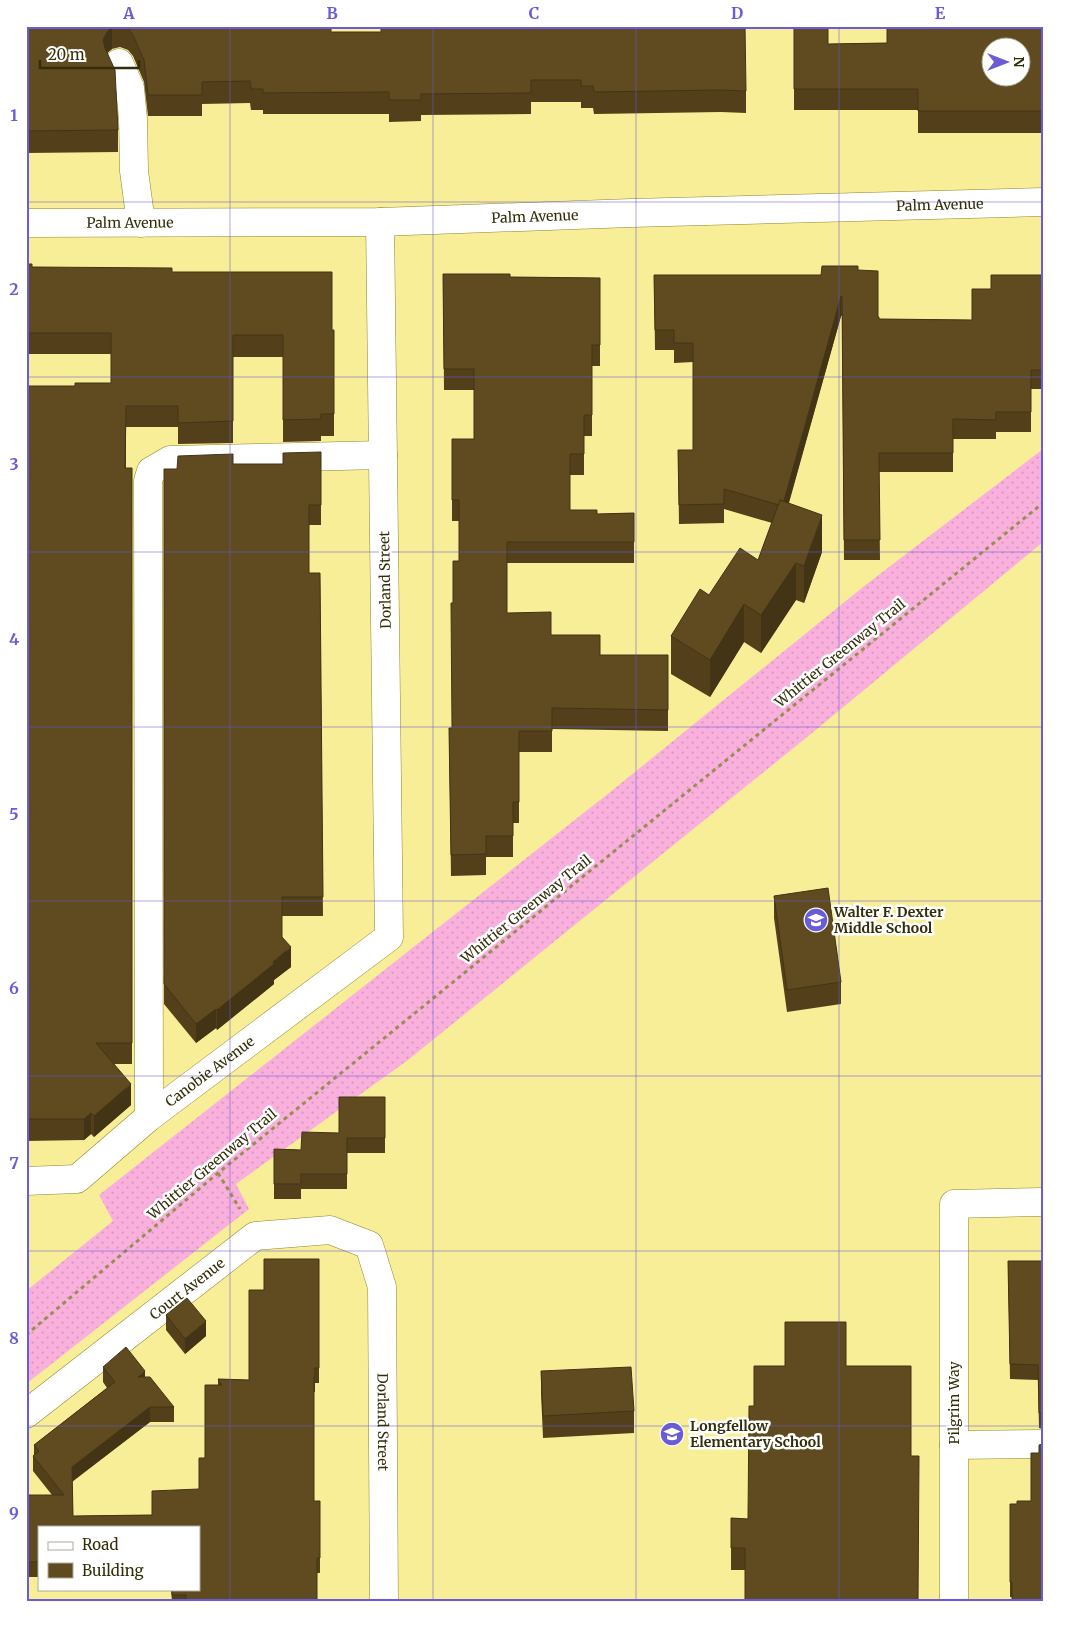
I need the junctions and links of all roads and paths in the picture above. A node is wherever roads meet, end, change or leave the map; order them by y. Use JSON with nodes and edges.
{"nodes":[{"id":1,"x":118,"y":63,"type":"dead end"},
{"id":2,"x":1043,"y":202,"type":"edge"},
{"id":3,"x":380,"y":222,"type":"junction"},
{"id":4,"x":26,"y":223,"type":"edge"},
{"id":5,"x":141,"y":223,"type":"junction"},
{"id":6,"x":383,"y":455,"type":"junction"},
{"id":7,"x":1043,"y":504,"type":"edge"},
{"id":8,"x":389,"y":937,"type":"joint"},
{"id":9,"x":149,"y":1117,"type":"junction"},
{"id":10,"x":218,"y":1172,"type":"junction"},
{"id":11,"x":26,"y":1181,"type":"edge"},
{"id":12,"x":1043,"y":1202,"type":"edge"},
{"id":13,"x":255,"y":1236,"type":"junction"},
{"id":14,"x":26,"y":1335,"type":"edge"},
{"id":15,"x":26,"y":1414,"type":"edge"},
{"id":16,"x":1043,"y":1444,"type":"edge"},
{"id":17,"x":954,"y":1445,"type":"junction"},
{"id":18,"x":384,"y":1602,"type":"edge"},
{"id":19,"x":954,"y":1602,"type":"edge"}],
"edges":[{"from":1,"to":5,"type":"street"},
{"from":2,"to":3,"type":"street","name":"Palm Avenue"},
{"from":3,"to":5,"type":"street","name":"Palm Avenue"},
{"from":3,"to":6,"type":"street","name":"Dorland Street"},
{"from":4,"to":5,"type":"street","name":"Palm Avenue"},
{"from":6,"to":8,"type":"street","name":"Dorland Street"},
{"from":6,"to":9,"type":"street"},
{"from":7,"to":10,"type":"path","name":"Whittier Greenway Trail"},
{"from":8,"to":9,"type":"street","name":"Canobie Avenue"},
{"from":9,"to":11,"type":"street","name":"Canobie Avenue"},
{"from":10,"to":13,"type":"path"},
{"from":10,"to":14,"type":"path","name":"Whittier Greenway Trail"},
{"from":12,"to":17,"type":"street","name":"Pilgrim Way"},
{"from":13,"to":15,"type":"street","name":"Court Avenue"},
{"from":13,"to":18,"type":"street","name":"Dorland Street"},
{"from":16,"to":17,"type":"street"},
{"from":17,"to":19,"type":"street","name":"Pilgrim Way"}]}
